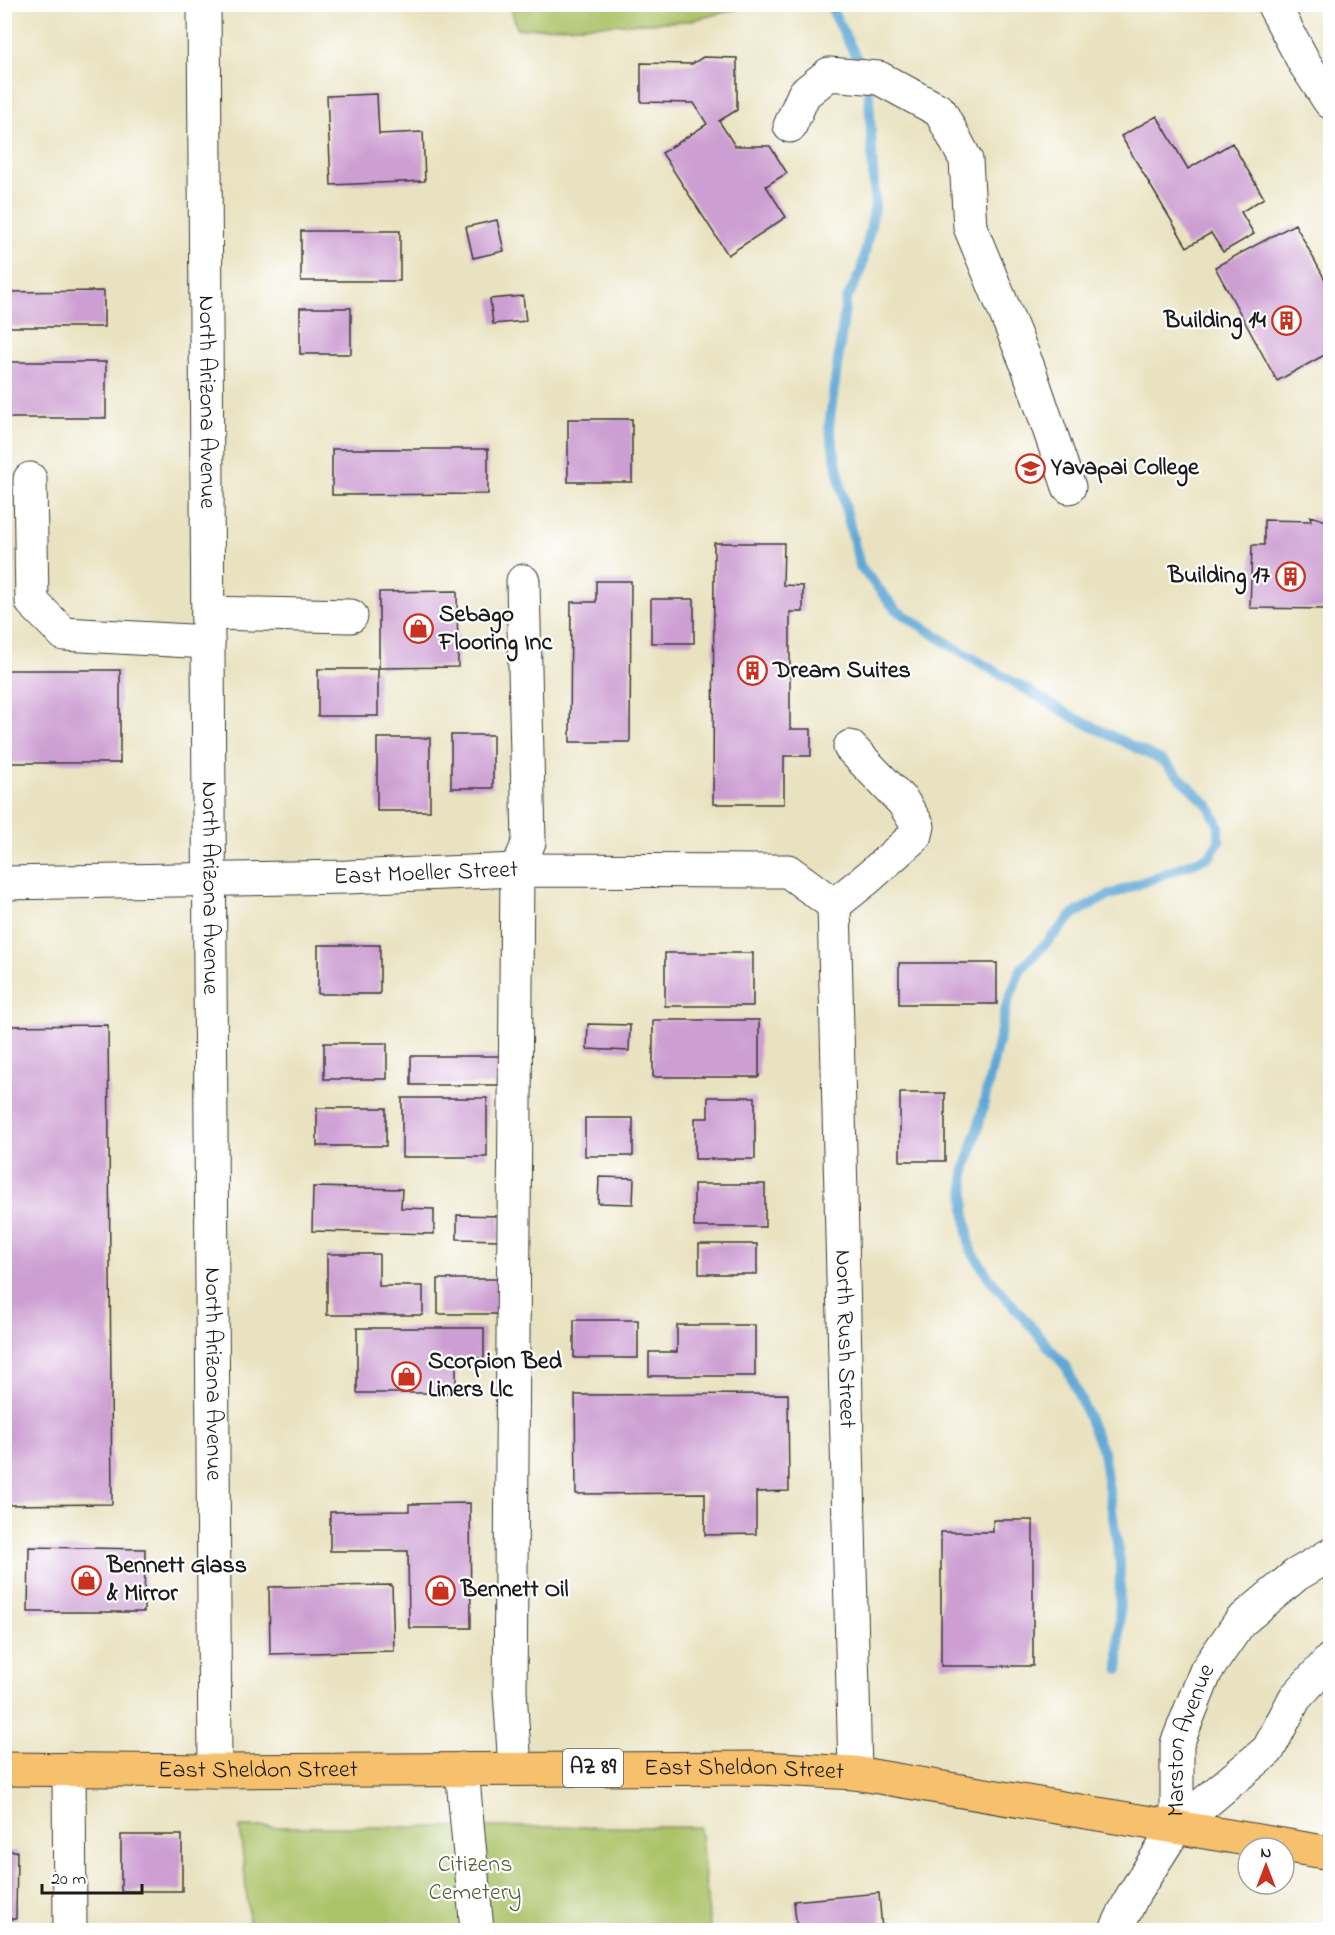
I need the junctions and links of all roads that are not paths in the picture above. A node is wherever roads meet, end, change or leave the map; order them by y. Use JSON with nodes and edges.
{"nodes":[{"id":1,"x":204,"y":4,"type":"edge"},
{"id":2,"x":1273,"y":4,"type":"edge"},
{"id":3,"x":1330,"y":99,"type":"edge"},
{"id":4,"x":790,"y":126,"type":"dead end"},
{"id":5,"x":30,"y":479,"type":"dead end"},
{"id":6,"x":1069,"y":487,"type":"dead end"},
{"id":7,"x":524,"y":580,"type":"dead end"},
{"id":8,"x":351,"y":616,"type":"dead end"},
{"id":9,"x":208,"y":628,"type":"junction"},
{"id":10,"x":850,"y":747,"type":"dead end"},
{"id":11,"x":517,"y":870,"type":"junction"},
{"id":12,"x":209,"y":880,"type":"junction"},
{"id":13,"x":4,"y":883,"type":"edge"},
{"id":14,"x":834,"y":905,"type":"junction"},
{"id":15,"x":1330,"y":1556,"type":"edge"},
{"id":16,"x":1330,"y":1660,"type":"edge"},
{"id":17,"x":515,"y":1768,"type":"junction"},
{"id":18,"x":4,"y":1769,"type":"edge"},
{"id":19,"x":69,"y":1769,"type":"junction"},
{"id":20,"x":462,"y":1769,"type":"junction"},
{"id":21,"x":215,"y":1771,"type":"junction"},
{"id":22,"x":855,"y":1773,"type":"junction"},
{"id":23,"x":1177,"y":1826,"type":"junction"},
{"id":24,"x":1330,"y":1853,"type":"edge"},
{"id":25,"x":70,"y":1930,"type":"edge"},
{"id":26,"x":477,"y":1930,"type":"edge"},
{"id":27,"x":1116,"y":1930,"type":"edge"}],
"edges":[{"from":1,"to":9,"type":"street","name":"North Arizona Avenue"},
{"from":2,"to":3,"type":"street"},
{"from":4,"to":6,"type":"street"},
{"from":5,"to":9,"type":"street"},
{"from":7,"to":11,"type":"street"},
{"from":8,"to":9,"type":"street"},
{"from":9,"to":12,"type":"street","name":"North Arizona Avenue"},
{"from":10,"to":14,"type":"street"},
{"from":11,"to":12,"type":"street","name":"East Moeller Street"},
{"from":11,"to":14,"type":"street","name":"East Moeller Street"},
{"from":11,"to":17,"type":"street"},
{"from":12,"to":13,"type":"street","name":"East Moeller Street"},
{"from":12,"to":21,"type":"street","name":"North Arizona Avenue"},
{"from":14,"to":22,"type":"street","name":"North Rush Street"},
{"from":15,"to":23,"type":"street","name":"Marston Avenue"},
{"from":16,"to":23,"type":"street","name":"Marston Avenue"},
{"from":17,"to":20,"type":"main road","name":"East Sheldon Street","number":"AZ 89"},
{"from":17,"to":22,"type":"main road","name":"East Sheldon Street","number":"AZ 89"},
{"from":18,"to":19,"type":"main road","name":"East Sheldon Street","number":"AZ 89"},
{"from":19,"to":21,"type":"main road","name":"East Sheldon Street","number":"AZ 89"},
{"from":19,"to":25,"type":"street"},
{"from":20,"to":21,"type":"main road","name":"East Sheldon Street","number":"AZ 89"},
{"from":20,"to":26,"type":"street"},
{"from":22,"to":23,"type":"main road","name":"East Sheldon Street","number":"AZ 89"},
{"from":23,"to":24,"type":"main road","name":"East Sheldon Street","number":"AZ 89"},
{"from":23,"to":27,"type":"street"}]}
